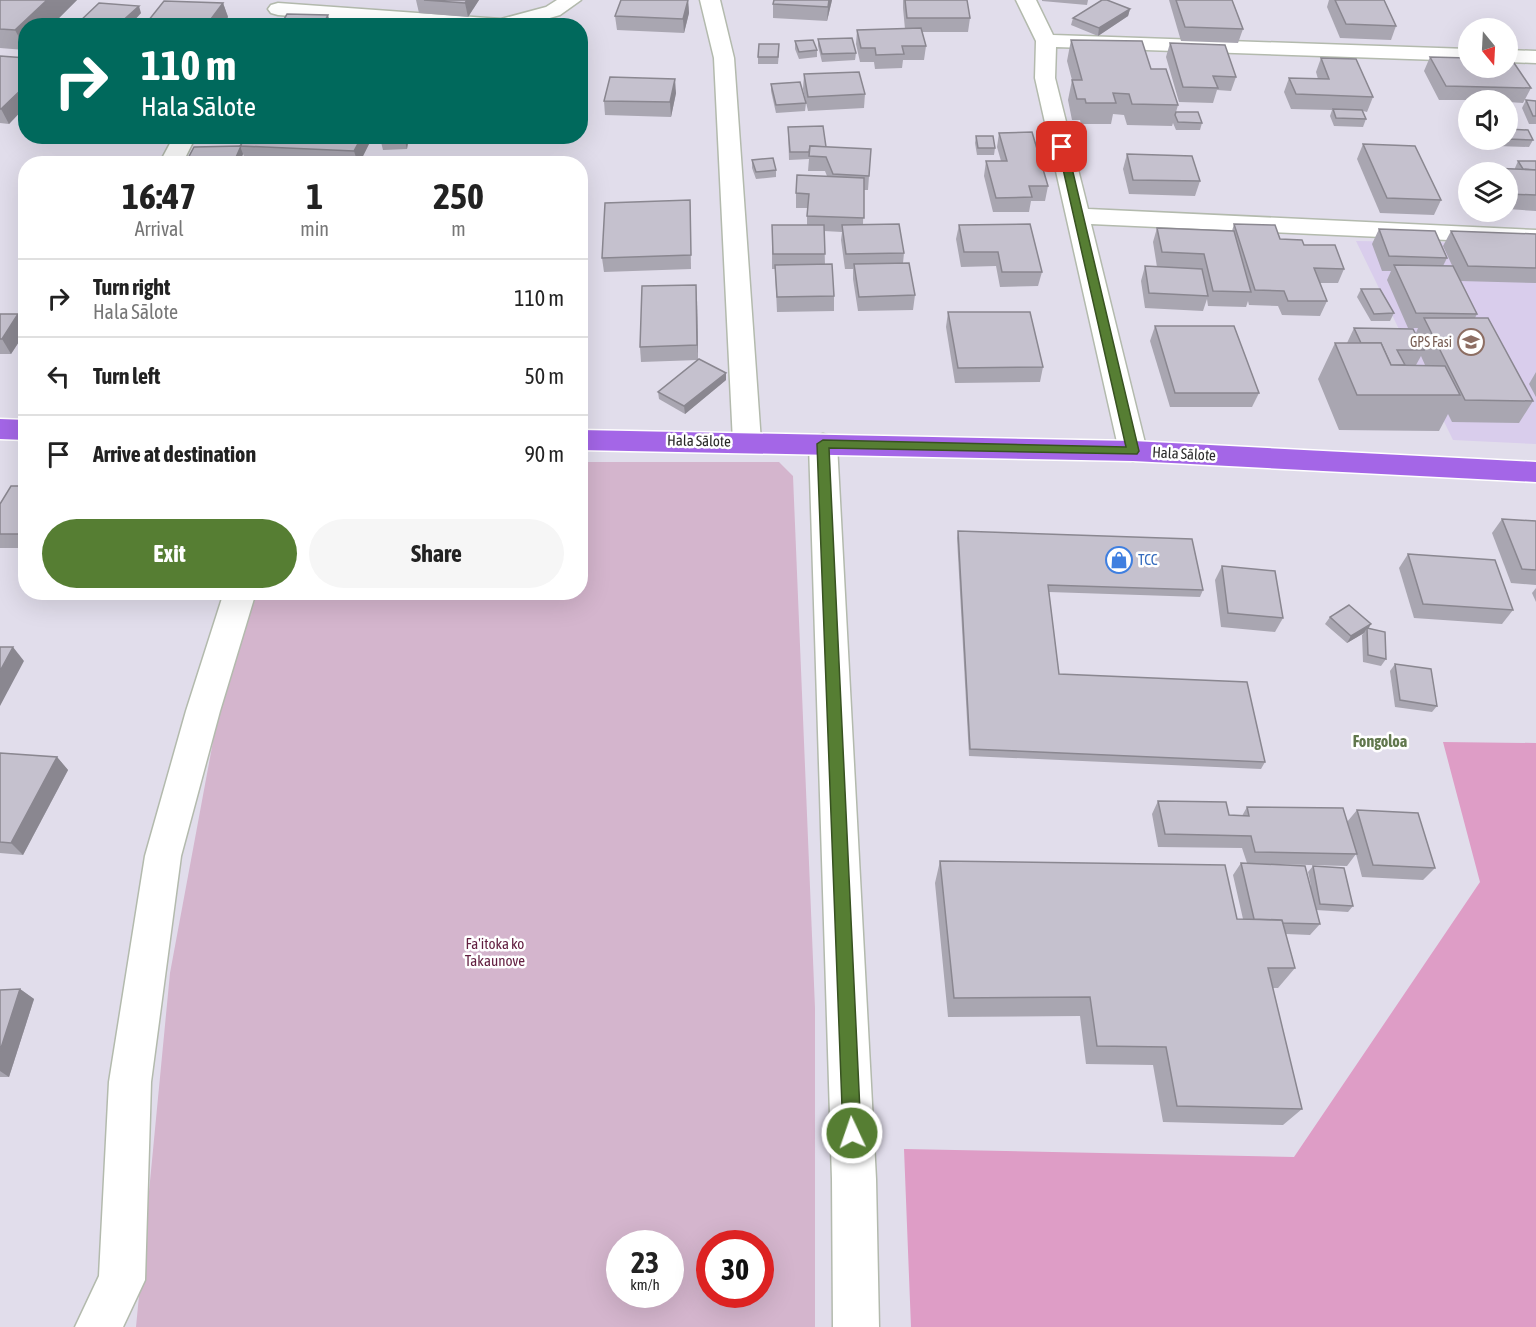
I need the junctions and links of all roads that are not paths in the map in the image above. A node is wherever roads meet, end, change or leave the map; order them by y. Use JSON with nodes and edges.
{"nodes":[{"id":1,"x":571,"y":0,"type":"edge"},
{"id":2,"x":710,"y":0,"type":"edge"},
{"id":3,"x":1026,"y":0,"type":"edge"},
{"id":4,"x":281,"y":4,"type":"edge"},
{"id":5,"x":269,"y":18,"type":"edge"},
{"id":6,"x":428,"y":18,"type":"edge"},
{"id":7,"x":527,"y":18,"type":"edge"},
{"id":8,"x":1046,"y":40,"type":"junction"},
{"id":9,"x":1458,"y":55,"type":"edge"},
{"id":10,"x":1518,"y":56,"type":"edge"},
{"id":11,"x":1536,"y":57,"type":"edge"},
{"id":12,"x":1079,"y":216,"type":"junction"},
{"id":13,"x":1536,"y":237,"type":"edge"},
{"id":14,"x":588,"y":440,"type":"edge"},
{"id":15,"x":747,"y":442,"type":"junction"},
{"id":16,"x":823,"y":444,"type":"junction"},
{"id":17,"x":1133,"y":451,"type":"junction"},
{"id":18,"x":1536,"y":472,"type":"edge"},
{"id":19,"x":238,"y":600,"type":"edge"},
{"id":20,"x":98,"y":1327,"type":"edge"},
{"id":21,"x":856,"y":1327,"type":"edge"}],
"edges":[{"from":1,"to":7,"type":"street"},
{"from":2,"to":15,"type":"street"},
{"from":3,"to":8,"type":"street"},
{"from":4,"to":5,"type":"street"},
{"from":4,"to":6,"type":"street"},
{"from":8,"to":9,"type":"street"},
{"from":8,"to":12,"type":"street"},
{"from":10,"to":11,"type":"street"},
{"from":12,"to":13,"type":"street"},
{"from":12,"to":17,"type":"street"},
{"from":14,"to":15,"type":"main road","name":"Hala Sālote"},
{"from":15,"to":16,"type":"main road","name":"Hala Sālote"},
{"from":16,"to":17,"type":"main road","name":"Hala Sālote"},
{"from":16,"to":21,"type":"street"},
{"from":17,"to":18,"type":"main road","name":"Hala Sālote"},
{"from":19,"to":20,"type":"street"}]}
